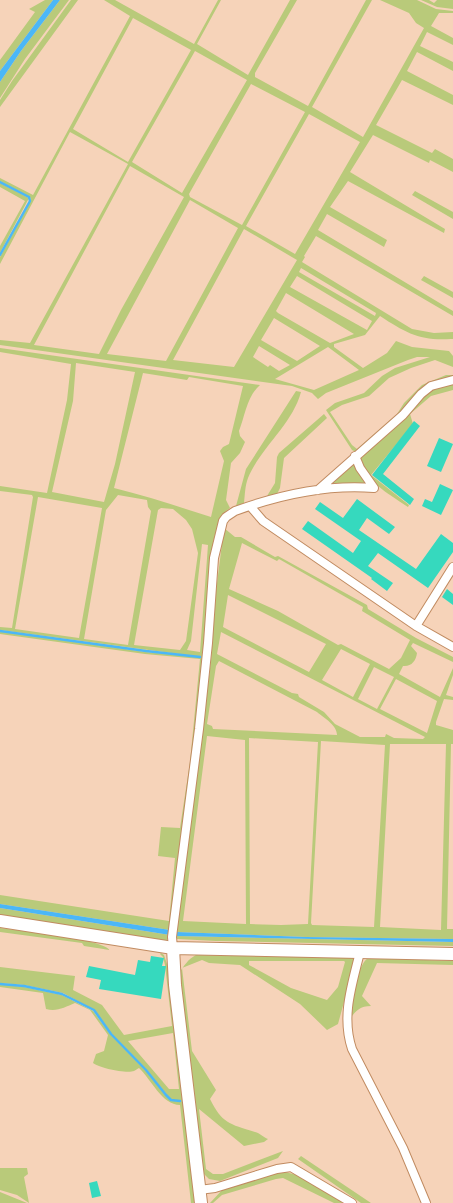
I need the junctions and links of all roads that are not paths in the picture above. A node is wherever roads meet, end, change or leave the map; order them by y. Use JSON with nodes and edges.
{"nodes":[{"id":1,"x":453,"y":380,"type":"edge"},
{"id":2,"x":355,"y":456,"type":"junction"},
{"id":3,"x":318,"y":490,"type":"junction"},
{"id":4,"x":250,"y":506,"type":"junction"},
{"id":5,"x":453,"y":567,"type":"edge"},
{"id":6,"x":416,"y":626,"type":"junction"},
{"id":7,"x":453,"y":647,"type":"edge"},
{"id":8,"x":0,"y":921,"type":"edge"},
{"id":9,"x":174,"y":948,"type":"junction"},
{"id":10,"x":360,"y":952,"type":"junction"},
{"id":11,"x":453,"y":954,"type":"edge"},
{"id":12,"x":199,"y":1190,"type":"junction"},
{"id":13,"x":201,"y":1203,"type":"edge"},
{"id":14,"x":352,"y":1203,"type":"edge"},
{"id":15,"x":426,"y":1203,"type":"edge"}],
"edges":[{"from":1,"to":2,"type":"street"},
{"from":2,"to":3,"type":"street"},
{"from":2,"to":3,"type":"street"},
{"from":3,"to":4,"type":"street"},
{"from":4,"to":6,"type":"street"},
{"from":4,"to":9,"type":"street"},
{"from":5,"to":6,"type":"street"},
{"from":6,"to":7,"type":"street"},
{"from":8,"to":9,"type":"main road"},
{"from":9,"to":10,"type":"main road"},
{"from":9,"to":12,"type":"main road"},
{"from":10,"to":11,"type":"main road"},
{"from":10,"to":15,"type":"street"},
{"from":12,"to":13,"type":"main road"},
{"from":12,"to":14,"type":"street"}]}
